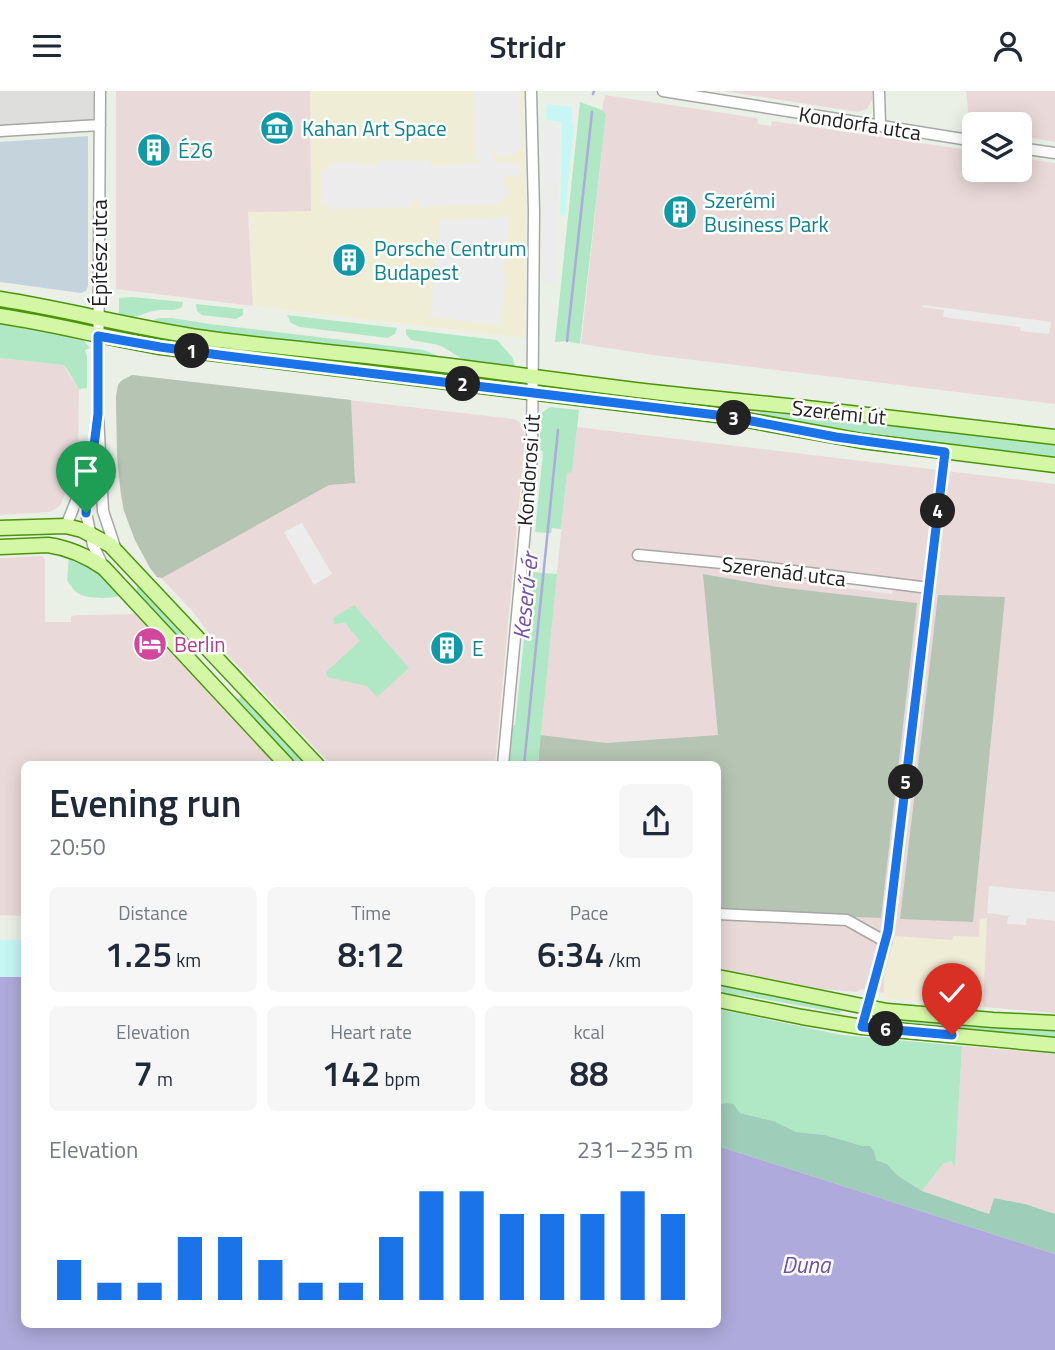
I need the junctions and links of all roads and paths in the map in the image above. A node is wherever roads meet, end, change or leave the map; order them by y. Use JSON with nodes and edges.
{"nodes":[{"id":1,"x":100,"y":91,"type":"edge"},
{"id":2,"x":531,"y":91,"type":"edge"},
{"id":3,"x":663,"y":91,"type":"edge"},
{"id":4,"x":879,"y":91,"type":"edge"},
{"id":5,"x":707,"y":95,"type":"edge"},
{"id":6,"x":100,"y":125,"type":"junction"},
{"id":7,"x":880,"y":125,"type":"junction"},
{"id":8,"x":0,"y":131,"type":"edge"},
{"id":9,"x":962,"y":139,"type":"edge"},
{"id":10,"x":1032,"y":150,"type":"edge"},
{"id":11,"x":1055,"y":153,"type":"edge"},
{"id":12,"x":0,"y":299,"type":"edge"},
{"id":13,"x":0,"y":316,"type":"edge"},
{"id":14,"x":98,"y":319,"type":"junction"},
{"id":15,"x":98,"y":336,"type":"junction"},
{"id":16,"x":533,"y":377,"type":"junction"},
{"id":17,"x":533,"y":393,"type":"junction"},
{"id":18,"x":98,"y":414,"type":"junction"},
{"id":19,"x":1055,"y":437,"type":"edge"},
{"id":20,"x":945,"y":452,"type":"junction"},
{"id":21,"x":1055,"y":465,"type":"edge"},
{"id":22,"x":87,"y":475,"type":"junction"},
{"id":23,"x":101,"y":490,"type":"junction"},
{"id":24,"x":66,"y":526,"type":"junction"},
{"id":25,"x":0,"y":528,"type":"edge"},
{"id":26,"x":86,"y":529,"type":"junction"},
{"id":27,"x":54,"y":546,"type":"junction"},
{"id":28,"x":0,"y":547,"type":"edge"},
{"id":29,"x":117,"y":552,"type":"junction"},
{"id":30,"x":638,"y":555,"type":"dead end"},
{"id":31,"x":104,"y":568,"type":"junction"},
{"id":32,"x":929,"y":589,"type":"junction"},
{"id":33,"x":212,"y":652,"type":"junction"},
{"id":34,"x":196,"y":666,"type":"junction"},
{"id":35,"x":244,"y":687,"type":"junction"},
{"id":36,"x":228,"y":701,"type":"junction"},
{"id":37,"x":283,"y":761,"type":"edge"},
{"id":38,"x":313,"y":761,"type":"edge"},
{"id":39,"x":503,"y":761,"type":"edge"},
{"id":40,"x":721,"y":914,"type":"edge"},
{"id":41,"x":886,"y":942,"type":"junction"},
{"id":42,"x":721,"y":978,"type":"edge"},
{"id":43,"x":721,"y":1001,"type":"edge"},
{"id":44,"x":867,"y":1008,"type":"junction"},
{"id":45,"x":1055,"y":1023,"type":"edge"},
{"id":46,"x":862,"y":1027,"type":"junction"},
{"id":47,"x":1055,"y":1045,"type":"edge"}],
"edges":[{"from":1,"to":6,"type":"street","name":"Építész utca"},
{"from":2,"to":16,"type":"street","name":"Kondorosi út"},
{"from":3,"to":5,"type":"street","name":"Kondorfa utca"},
{"from":4,"to":7,"type":"street"},
{"from":5,"to":7,"type":"street","name":"Kondorfa utca"},
{"from":6,"to":8,"type":"street"},
{"from":6,"to":14,"type":"street","name":"Építész utca"},
{"from":7,"to":9,"type":"street","name":"Kondorfa utca"},
{"from":10,"to":11,"type":"street"},
{"from":12,"to":14,"type":"main road","name":"Szerémi út"},
{"from":13,"to":15,"type":"main road","name":"Szerémi út"},
{"from":14,"to":15,"type":"street","name":"Építész utca"},
{"from":14,"to":16,"type":"main road","name":"Szerémi út"},
{"from":15,"to":17,"type":"main road","name":"Szerémi út"},
{"from":15,"to":18,"type":"street","name":"Építész utca"},
{"from":16,"to":17,"type":"street","name":"Kondorosi út"},
{"from":16,"to":19,"type":"main road","name":"Szerémi út"},
{"from":17,"to":20,"type":"main road","name":"Szerémi út"},
{"from":17,"to":39,"type":"street","name":"Kondorosi út"},
{"from":18,"to":22,"type":"street","name":"Építész utca"},
{"from":18,"to":23,"type":"street","name":"Építész utca"},
{"from":20,"to":21,"type":"main road","name":"Szerémi út"},
{"from":20,"to":32,"type":"street"},
{"from":22,"to":24,"type":"street","name":"Építész utca"},
{"from":22,"to":26,"type":"street","name":"Építész utca"},
{"from":23,"to":26,"type":"street","name":"Építész utca"},
{"from":23,"to":29,"type":"street","name":"Építész utca"},
{"from":24,"to":25,"type":"main road"},
{"from":24,"to":26,"type":"main road"},
{"from":26,"to":27,"type":"main road"},
{"from":26,"to":29,"type":"main road"},
{"from":26,"to":31,"type":"street","name":"Építész utca"},
{"from":27,"to":28,"type":"main road"},
{"from":27,"to":31,"type":"main road"},
{"from":29,"to":33,"type":"main road"},
{"from":30,"to":32,"type":"street","name":"Szerenád utca"},
{"from":31,"to":34,"type":"main road"},
{"from":32,"to":41,"type":"street"},
{"from":33,"to":34,"type":"main road"},
{"from":33,"to":35,"type":"main road"},
{"from":34,"to":36,"type":"main road"},
{"from":35,"to":36,"type":"main road"},
{"from":35,"to":38,"type":"main road"},
{"from":36,"to":37,"type":"main road"},
{"from":40,"to":41,"type":"street"},
{"from":41,"to":44,"type":"street"},
{"from":42,"to":44,"type":"main road"},
{"from":43,"to":46,"type":"main road"},
{"from":44,"to":45,"type":"main road"},
{"from":44,"to":46,"type":"main road"},
{"from":46,"to":47,"type":"main road"}]}
